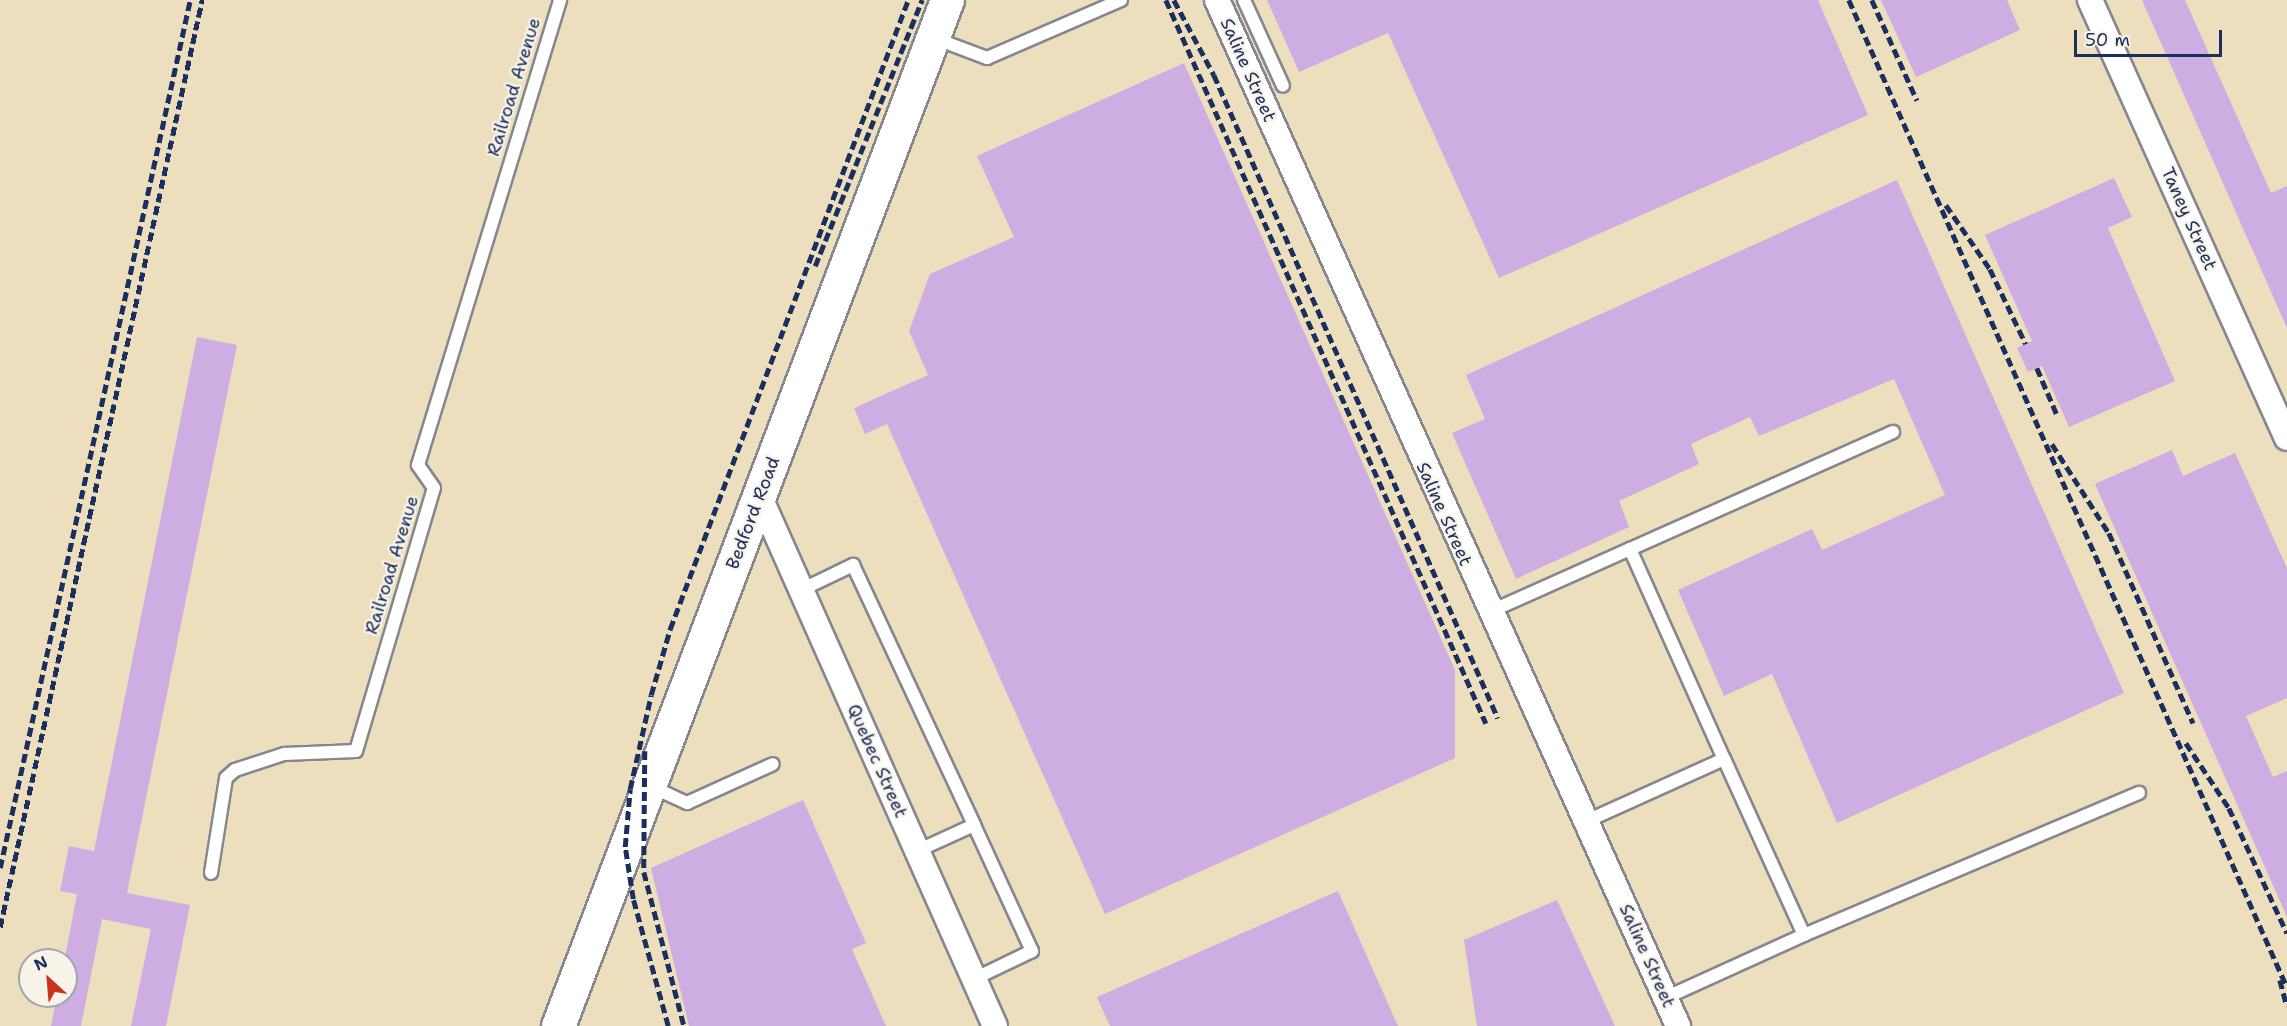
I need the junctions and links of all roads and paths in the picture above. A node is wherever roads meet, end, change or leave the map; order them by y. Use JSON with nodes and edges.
{"nodes":[{"id":1,"x":560,"y":0,"type":"edge"},
{"id":2,"x":947,"y":0,"type":"edge"},
{"id":3,"x":1121,"y":0,"type":"edge"},
{"id":4,"x":1217,"y":0,"type":"edge"},
{"id":5,"x":1244,"y":0,"type":"edge"},
{"id":6,"x":2091,"y":0,"type":"edge"},
{"id":7,"x":933,"y":38,"type":"junction"},
{"id":8,"x":1283,"y":86,"type":"dead end"},
{"id":9,"x":1893,"y":432,"type":"dead end"},
{"id":10,"x":2287,"y":438,"type":"edge"},
{"id":11,"x":759,"y":495,"type":"junction"},
{"id":12,"x":1630,"y":549,"type":"junction"},
{"id":13,"x":801,"y":590,"type":"junction"},
{"id":14,"x":1488,"y":612,"type":"junction"},
{"id":15,"x":1724,"y":759,"type":"junction"},
{"id":16,"x":773,"y":764,"type":"dead end"},
{"id":17,"x":649,"y":785,"type":"junction"},
{"id":18,"x":2139,"y":793,"type":"dead end"},
{"id":19,"x":1587,"y":821,"type":"junction"},
{"id":20,"x":974,"y":825,"type":"junction"},
{"id":21,"x":917,"y":851,"type":"junction"},
{"id":22,"x":211,"y":873,"type":"dead end"},
{"id":23,"x":1804,"y":935,"type":"junction"},
{"id":24,"x":974,"y":979,"type":"junction"},
{"id":25,"x":1665,"y":998,"type":"junction"},
{"id":26,"x":558,"y":1026,"type":"edge"},
{"id":27,"x":995,"y":1026,"type":"edge"},
{"id":28,"x":1678,"y":1026,"type":"edge"}],
"edges":[{"from":1,"to":22,"type":"lane","name":"Railroad Avenue"},
{"from":2,"to":7,"type":"street","name":"Bedford Road"},
{"from":3,"to":7,"type":"lane"},
{"from":4,"to":14,"type":"street","name":"Saline Street"},
{"from":5,"to":8,"type":"lane"},
{"from":6,"to":10,"type":"street","name":"Taney Street"},
{"from":7,"to":11,"type":"street","name":"Bedford Road"},
{"from":9,"to":12,"type":"lane"},
{"from":11,"to":13,"type":"street","name":"Quebec Street"},
{"from":11,"to":17,"type":"street","name":"Bedford Road"},
{"from":12,"to":14,"type":"lane"},
{"from":12,"to":15,"type":"lane"},
{"from":13,"to":20,"type":"lane"},
{"from":13,"to":21,"type":"street","name":"Quebec Street"},
{"from":14,"to":19,"type":"street","name":"Saline Street"},
{"from":15,"to":19,"type":"lane"},
{"from":15,"to":23,"type":"lane"},
{"from":16,"to":17,"type":"lane"},
{"from":17,"to":26,"type":"street","name":"Bedford Road"},
{"from":18,"to":23,"type":"lane"},
{"from":19,"to":25,"type":"street","name":"Saline Street"},
{"from":20,"to":21,"type":"lane"},
{"from":20,"to":24,"type":"lane"},
{"from":21,"to":24,"type":"street","name":"Quebec Street"},
{"from":23,"to":25,"type":"lane"},
{"from":24,"to":27,"type":"street","name":"Quebec Street"},
{"from":25,"to":28,"type":"street","name":"Saline Street"}]}
